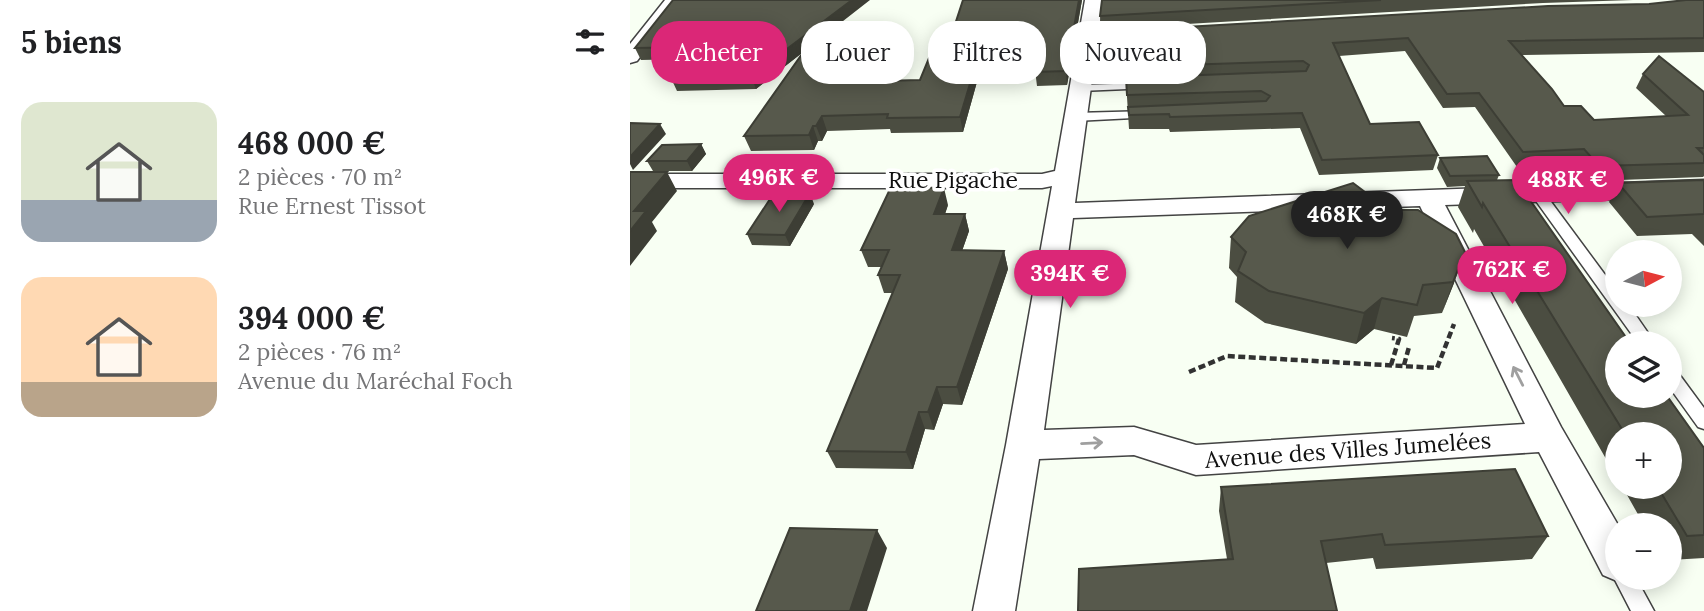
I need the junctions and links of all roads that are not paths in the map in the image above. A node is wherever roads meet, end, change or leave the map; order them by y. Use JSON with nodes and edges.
{"nodes":[{"id":1,"x":674,"y":0,"type":"edge"},
{"id":2,"x":1094,"y":0,"type":"edge"},
{"id":3,"x":630,"y":57,"type":"edge"},
{"id":4,"x":1164,"y":85,"type":"edge"},
{"id":5,"x":1080,"y":88,"type":"junction"},
{"id":6,"x":1157,"y":115,"type":"edge"},
{"id":7,"x":1075,"y":117,"type":"junction"},
{"id":8,"x":1066,"y":176,"type":"junction"},
{"id":9,"x":630,"y":181,"type":"edge"},
{"id":10,"x":1704,"y":188,"type":"edge"},
{"id":11,"x":1429,"y":198,"type":"junction"},
{"id":12,"x":1521,"y":198,"type":"junction"},
{"id":13,"x":1060,"y":211,"type":"junction"},
{"id":14,"x":1605,"y":289,"type":"edge"},
{"id":15,"x":1682,"y":391,"type":"edge"},
{"id":16,"x":1704,"y":422,"type":"edge"},
{"id":17,"x":1549,"y":437,"type":"junction"},
{"id":18,"x":1024,"y":445,"type":"junction"},
{"id":19,"x":1605,"y":540,"type":"edge"},
{"id":20,"x":1632,"y":590,"type":"edge"},
{"id":21,"x":994,"y":611,"type":"edge"},
{"id":22,"x":1643,"y":611,"type":"edge"}],
"edges":[{"from":1,"to":3,"type":"street"},
{"from":2,"to":5,"type":"street"},
{"from":4,"to":5,"type":"lane"},
{"from":5,"to":7,"type":"street"},
{"from":6,"to":7,"type":"lane"},
{"from":7,"to":8,"type":"street"},
{"from":8,"to":9,"type":"street","name":"Rue Pigache"},
{"from":8,"to":13,"type":"street"},
{"from":10,"to":12,"type":"street"},
{"from":11,"to":12,"type":"street"},
{"from":11,"to":13,"type":"street"},
{"from":17,"to":11,"type":"street","one_way":true},
{"from":12,"to":14,"type":"lane"},
{"from":13,"to":18,"type":"street"},
{"from":15,"to":16,"type":"lane"},
{"from":18,"to":17,"type":"street","name":"Avenue des Villes Jumelées","one_way":true},
{"from":17,"to":19,"type":"street"},
{"from":18,"to":21,"type":"street"},
{"from":20,"to":22,"type":"lane"}]}
